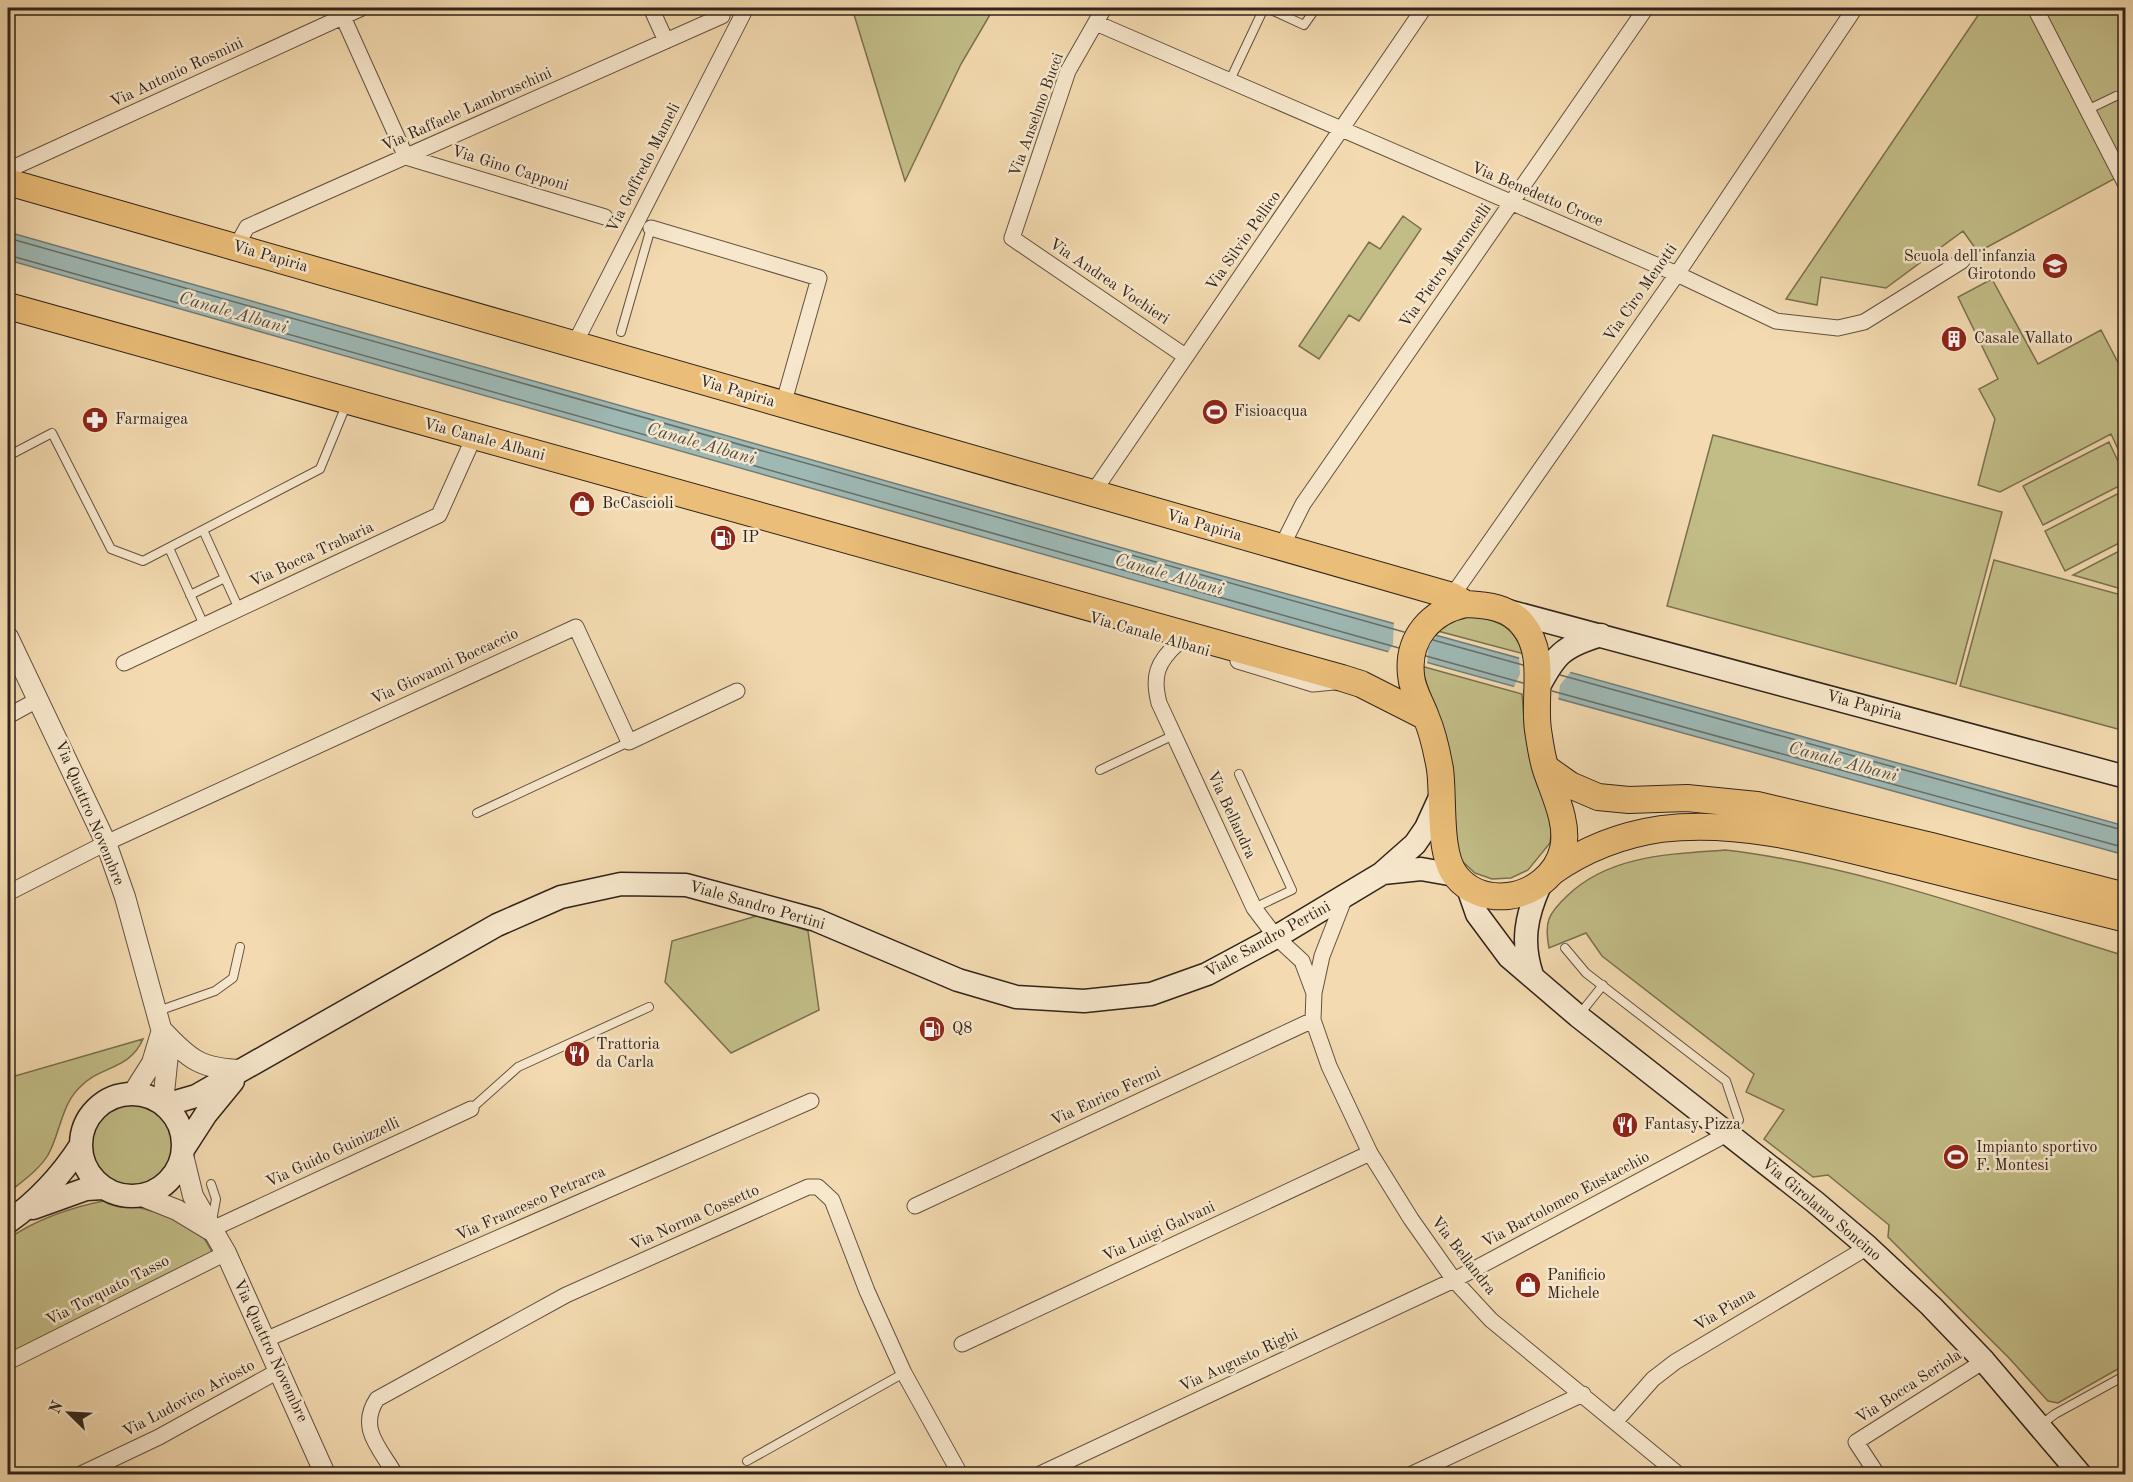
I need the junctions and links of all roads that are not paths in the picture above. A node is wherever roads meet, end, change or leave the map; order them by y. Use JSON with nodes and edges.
{"nodes":[{"id":1,"x":362,"y":8,"type":"edge"},
{"id":2,"x":651,"y":8,"type":"edge"},
{"id":3,"x":746,"y":8,"type":"edge"},
{"id":4,"x":1104,"y":8,"type":"edge"},
{"id":5,"x":1265,"y":8,"type":"edge"},
{"id":6,"x":1316,"y":8,"type":"edge"},
{"id":7,"x":1424,"y":8,"type":"edge"},
{"id":8,"x":1646,"y":8,"type":"edge"},
{"id":9,"x":1855,"y":8,"type":"edge"},
{"id":10,"x":2035,"y":8,"type":"edge"},
{"id":11,"x":340,"y":12,"type":"edge"},
{"id":12,"x":722,"y":16,"type":"dead end"},
{"id":13,"x":1096,"y":23,"type":"junction"},
{"id":14,"x":666,"y":41,"type":"junction"},
{"id":15,"x":1230,"y":80,"type":"junction"},
{"id":16,"x":2116,"y":96,"type":"dead end"},
{"id":17,"x":2087,"y":110,"type":"junction"},
{"id":18,"x":1342,"y":130,"type":"junction"},
{"id":19,"x":406,"y":157,"type":"junction"},
{"id":20,"x":8,"y":170,"type":"edge"},
{"id":21,"x":8,"y":182,"type":"edge"},
{"id":22,"x":2126,"y":185,"type":"edge"},
{"id":23,"x":1510,"y":204,"type":"junction"},
{"id":24,"x":605,"y":217,"type":"dead end"},
{"id":25,"x":651,"y":228,"type":"joint"},
{"id":26,"x":1012,"y":238,"type":"joint"},
{"id":27,"x":236,"y":247,"type":"junction"},
{"id":28,"x":1962,"y":261,"type":"dead end"},
{"id":29,"x":1677,"y":274,"type":"junction"},
{"id":30,"x":8,"y":306,"type":"edge"},
{"id":31,"x":621,"y":332,"type":"dead end"},
{"id":32,"x":574,"y":345,"type":"junction"},
{"id":33,"x":1185,"y":356,"type":"junction"},
{"id":34,"x":348,"y":402,"type":"junction"},
{"id":35,"x":783,"y":405,"type":"junction"},
{"id":36,"x":474,"y":437,"type":"junction"},
{"id":37,"x":8,"y":456,"type":"edge"},
{"id":38,"x":1092,"y":494,"type":"junction"},
{"id":39,"x":203,"y":530,"type":"junction"},
{"id":40,"x":169,"y":548,"type":"junction"},
{"id":41,"x":1281,"y":548,"type":"junction"},
{"id":42,"x":961,"y":569,"type":"junction"},
{"id":43,"x":225,"y":578,"type":"junction"},
{"id":44,"x":190,"y":595,"type":"junction"},
{"id":45,"x":1459,"y":600,"type":"junction"},
{"id":46,"x":239,"y":609,"type":"junction"},
{"id":47,"x":1508,"y":611,"type":"junction"},
{"id":48,"x":204,"y":625,"type":"junction"},
{"id":49,"x":1603,"y":635,"type":"junction"},
{"id":50,"x":8,"y":638,"type":"edge"},
{"id":51,"x":1178,"y":643,"type":"junction"},
{"id":52,"x":124,"y":663,"type":"dead end"},
{"id":53,"x":1342,"y":678,"type":"junction"},
{"id":54,"x":737,"y":691,"type":"dead end"},
{"id":55,"x":1536,"y":692,"type":"junction"},
{"id":56,"x":39,"y":699,"type":"junction"},
{"id":57,"x":8,"y":716,"type":"edge"},
{"id":58,"x":1426,"y":717,"type":"junction"},
{"id":59,"x":1174,"y":735,"type":"junction"},
{"id":60,"x":629,"y":741,"type":"junction"},
{"id":61,"x":1546,"y":768,"type":"junction"},
{"id":62,"x":1100,"y":770,"type":"dead end"},
{"id":63,"x":1239,"y":774,"type":"dead end"},
{"id":64,"x":2126,"y":777,"type":"edge"},
{"id":65,"x":1442,"y":793,"type":"junction"},
{"id":66,"x":477,"y":813,"type":"dead end"},
{"id":67,"x":106,"y":843,"type":"junction"},
{"id":68,"x":1381,"y":873,"type":"junction"},
{"id":69,"x":1546,"y":878,"type":"junction"},
{"id":70,"x":1461,"y":881,"type":"junction"},
{"id":71,"x":8,"y":893,"type":"edge"},
{"id":72,"x":2126,"y":896,"type":"edge"},
{"id":73,"x":1345,"y":897,"type":"junction"},
{"id":74,"x":1254,"y":908,"type":"junction"},
{"id":75,"x":2126,"y":919,"type":"edge"},
{"id":76,"x":1276,"y":937,"type":"junction"},
{"id":77,"x":240,"y":947,"type":"dead end"},
{"id":78,"x":1565,"y":948,"type":"dead end"},
{"id":79,"x":1532,"y":975,"type":"junction"},
{"id":80,"x":1602,"y":985,"type":"junction"},
{"id":81,"x":1314,"y":993,"type":"junction"},
{"id":82,"x":649,"y":1007,"type":"dead end"},
{"id":83,"x":1578,"y":1016,"type":"junction"},
{"id":84,"x":1313,"y":1020,"type":"junction"},
{"id":85,"x":160,"y":1021,"type":"junction"},
{"id":86,"x":242,"y":1070,"type":"junction"},
{"id":87,"x":133,"y":1094,"type":"junction"},
{"id":88,"x":811,"y":1101,"type":"dead end"},
{"id":89,"x":164,"y":1104,"type":"junction"},
{"id":90,"x":471,"y":1109,"type":"joint"},
{"id":91,"x":1727,"y":1134,"type":"junction"},
{"id":92,"x":81,"y":1145,"type":"junction"},
{"id":93,"x":184,"y":1151,"type":"junction"},
{"id":94,"x":1370,"y":1153,"type":"junction"},
{"id":95,"x":211,"y":1184,"type":"dead end"},
{"id":96,"x":104,"y":1188,"type":"junction"},
{"id":97,"x":142,"y":1196,"type":"junction"},
{"id":98,"x":915,"y":1206,"type":"dead end"},
{"id":99,"x":15,"y":1216,"type":"edge"},
{"id":100,"x":210,"y":1230,"type":"junction"},
{"id":101,"x":1868,"y":1247,"type":"junction"},
{"id":102,"x":226,"y":1253,"type":"junction"},
{"id":103,"x":1454,"y":1280,"type":"junction"},
{"id":104,"x":265,"y":1340,"type":"junction"},
{"id":105,"x":962,"y":1344,"type":"dead end"},
{"id":106,"x":1984,"y":1361,"type":"junction"},
{"id":107,"x":8,"y":1362,"type":"edge"},
{"id":108,"x":280,"y":1370,"type":"junction"},
{"id":109,"x":904,"y":1373,"type":"junction"},
{"id":110,"x":2126,"y":1375,"type":"edge"},
{"id":111,"x":1583,"y":1394,"type":"junction"},
{"id":112,"x":1615,"y":1422,"type":"junction"},
{"id":113,"x":2041,"y":1425,"type":"junction"},
{"id":114,"x":747,"y":1461,"type":"dead end"},
{"id":115,"x":81,"y":1474,"type":"edge"},
{"id":116,"x":325,"y":1474,"type":"edge"},
{"id":117,"x":395,"y":1474,"type":"edge"},
{"id":118,"x":960,"y":1474,"type":"edge"},
{"id":119,"x":1040,"y":1474,"type":"edge"},
{"id":120,"x":1412,"y":1474,"type":"edge"},
{"id":121,"x":1678,"y":1474,"type":"edge"},
{"id":122,"x":1877,"y":1474,"type":"edge"},
{"id":123,"x":2080,"y":1474,"type":"edge"}],
"edges":[{"from":1,"to":11,"type":"street","name":"Via Antonio Rosmini"},
{"from":2,"to":14,"type":"street"},
{"from":3,"to":32,"type":"street","name":"Via Goffredo Mameli"},
{"from":4,"to":13,"type":"street","name":"Via Anselmo Bucci"},
{"from":5,"to":6,"type":"lane"},
{"from":5,"to":15,"type":"lane"},
{"from":7,"to":18,"type":"street","name":"Via Silvio Pellico"},
{"from":8,"to":23,"type":"street","name":"Via Pietro Maroncelli"},
{"from":9,"to":29,"type":"street","name":"Via Ciro Menotti"},
{"from":10,"to":17,"type":"street"},
{"from":11,"to":19,"type":"street"},
{"from":11,"to":20,"type":"street","name":"Via Antonio Rosmini"},
{"from":12,"to":14,"type":"street","name":"Via Raffaele Lambruschini"},
{"from":13,"to":15,"type":"street","name":"Via Benedetto Croce"},
{"from":13,"to":26,"type":"street","name":"Via Anselmo Bucci"},
{"from":14,"to":19,"type":"street","name":"Via Raffaele Lambruschini"},
{"from":15,"to":18,"type":"street","name":"Via Benedetto Croce"},
{"from":16,"to":17,"type":"lane"},
{"from":17,"to":22,"type":"street"},
{"from":18,"to":23,"type":"street","name":"Via Benedetto Croce"},
{"from":18,"to":33,"type":"street","name":"Via Silvio Pellico"},
{"from":19,"to":24,"type":"street","name":"Via Gino Capponi"},
{"from":19,"to":27,"type":"street","name":"Via Raffaele Lambruschini"},
{"from":21,"to":27,"type":"main road","name":"Via Papiria"},
{"from":23,"to":29,"type":"street","name":"Via Benedetto Croce"},
{"from":23,"to":41,"type":"street","name":"Via Pietro Maroncelli"},
{"from":25,"to":31,"type":"lane"},
{"from":25,"to":35,"type":"street"},
{"from":26,"to":33,"type":"street","name":"Via Andrea Vochieri"},
{"from":27,"to":32,"type":"main road","name":"Via Papiria"},
{"from":28,"to":29,"type":"street","name":"Via Benedetto Croce"},
{"from":29,"to":45,"type":"street","name":"Via Ciro Menotti"},
{"from":30,"to":34,"type":"main road","name":"Via Canale Albani"},
{"from":32,"to":35,"type":"main road","name":"Via Papiria"},
{"from":33,"to":38,"type":"street","name":"Via Silvio Pellico"},
{"from":34,"to":36,"type":"main road","name":"Via Canale Albani"},
{"from":34,"to":39,"type":"lane"},
{"from":35,"to":38,"type":"main road","name":"Via Papiria"},
{"from":36,"to":42,"type":"main road","name":"Via Canale Albani"},
{"from":36,"to":46,"type":"street","name":"Via Bocca Trabaria"},
{"from":37,"to":40,"type":"lane"},
{"from":38,"to":41,"type":"main road","name":"Via Papiria"},
{"from":39,"to":40,"type":"lane"},
{"from":39,"to":43,"type":"lane"},
{"from":40,"to":44,"type":"lane"},
{"from":41,"to":45,"type":"main road","name":"Via Papiria"},
{"from":42,"to":51,"type":"street","name":"Via Canale Albani"},
{"from":42,"to":53,"type":"main road","name":"Via Canale Albani"},
{"from":43,"to":44,"type":"lane"},
{"from":43,"to":46,"type":"lane"},
{"from":44,"to":48,"type":"lane"},
{"from":45,"to":47,"type":"main road","name":"Via Papiria"},
{"from":45,"to":58,"type":"main road"},
{"from":46,"to":48,"type":"street","name":"Via Bocca Trabaria"},
{"from":47,"to":49,"type":"main road","name":"Via Papiria"},
{"from":47,"to":55,"type":"main road"},
{"from":48,"to":52,"type":"street","name":"Via Bocca Trabaria"},
{"from":49,"to":55,"type":"main road"},
{"from":49,"to":64,"type":"main road","name":"Via Papiria"},
{"from":50,"to":56,"type":"street","name":"Via Quattro Novembre"},
{"from":51,"to":53,"type":"street","name":"Via Canale Albani"},
{"from":51,"to":59,"type":"street","name":"Via Bellandra"},
{"from":53,"to":58,"type":"main road","name":"Via Canale Albani"},
{"from":54,"to":60,"type":"street"},
{"from":55,"to":61,"type":"main road"},
{"from":56,"to":57,"type":"street"},
{"from":56,"to":67,"type":"street","name":"Via Quattro Novembre"},
{"from":58,"to":65,"type":"main road"},
{"from":59,"to":62,"type":"lane"},
{"from":59,"to":74,"type":"street","name":"Via Bellandra"},
{"from":60,"to":66,"type":"lane"},
{"from":60,"to":67,"type":"street","name":"Via Giovanni Boccaccio"},
{"from":61,"to":69,"type":"main road"},
{"from":61,"to":72,"type":"main road"},
{"from":63,"to":74,"type":"lane"},
{"from":65,"to":68,"type":"main road","name":"Viale Sandro Pertini"},
{"from":65,"to":70,"type":"main road"},
{"from":67,"to":71,"type":"street"},
{"from":67,"to":85,"type":"street","name":"Via Quattro Novembre"},
{"from":68,"to":70,"type":"main road","name":"Viale Sandro Pertini"},
{"from":68,"to":73,"type":"main road","name":"Viale Sandro Pertini"},
{"from":69,"to":70,"type":"main road"},
{"from":69,"to":75,"type":"main road"},
{"from":69,"to":79,"type":"main road"},
{"from":70,"to":79,"type":"main road","name":"Via Girolamo Soncino"},
{"from":73,"to":76,"type":"main road","name":"Viale Sandro Pertini"},
{"from":73,"to":81,"type":"street","name":"Via Bellandra"},
{"from":74,"to":76,"type":"street","name":"Via Bellandra"},
{"from":76,"to":81,"type":"street","name":"Via Bellandra"},
{"from":76,"to":86,"type":"main road","name":"Viale Sandro Pertini"},
{"from":77,"to":85,"type":"lane"},
{"from":78,"to":80,"type":"lane"},
{"from":79,"to":83,"type":"main road","name":"Via Girolamo Soncino"},
{"from":80,"to":83,"type":"lane"},
{"from":80,"to":91,"type":"lane"},
{"from":81,"to":84,"type":"street","name":"Via Bellandra"},
{"from":82,"to":90,"type":"lane"},
{"from":83,"to":91,"type":"main road","name":"Via Girolamo Soncino"},
{"from":84,"to":94,"type":"street","name":"Via Bellandra"},
{"from":84,"to":98,"type":"street","name":"Via Enrico Fermi"},
{"from":85,"to":86,"type":"street"},
{"from":85,"to":87,"type":"street"},
{"from":85,"to":89,"type":"street","name":"Via Quattro Novembre"},
{"from":86,"to":89,"type":"main road","name":"Viale Sandro Pertini"},
{"from":86,"to":93,"type":"main road","name":"Viale Sandro Pertini"},
{"from":87,"to":89,"type":"main road"},
{"from":87,"to":92,"type":"main road"},
{"from":88,"to":104,"type":"street","name":"Via Francesco Petrarca"},
{"from":89,"to":93,"type":"main road"},
{"from":90,"to":100,"type":"street","name":"Via Guido Guinizzelli"},
{"from":91,"to":101,"type":"main road","name":"Via Girolamo Soncino"},
{"from":91,"to":103,"type":"street","name":"Via Bartolomeo Eustacchio"},
{"from":92,"to":96,"type":"main road"},
{"from":92,"to":99,"type":"main road"},
{"from":93,"to":97,"type":"main road","name":"Viale Sandro Pertini"},
{"from":93,"to":100,"type":"street","name":"Via Quattro Novembre"},
{"from":94,"to":103,"type":"street","name":"Via Bellandra"},
{"from":94,"to":105,"type":"street","name":"Via Luigi Galvani"},
{"from":95,"to":100,"type":"lane"},
{"from":96,"to":97,"type":"main road"},
{"from":96,"to":99,"type":"main road"},
{"from":97,"to":100,"type":"street"},
{"from":100,"to":102,"type":"street","name":"Via Quattro Novembre"},
{"from":101,"to":106,"type":"main road","name":"Via Girolamo Soncino"},
{"from":101,"to":112,"type":"street","name":"Via Piana"},
{"from":102,"to":104,"type":"street","name":"Via Quattro Novembre"},
{"from":102,"to":107,"type":"street","name":"Via Torquato Tasso"},
{"from":103,"to":111,"type":"street","name":"Via Bellandra"},
{"from":103,"to":119,"type":"street","name":"Via Augusto Righi"},
{"from":104,"to":108,"type":"street","name":"Via Quattro Novembre"},
{"from":106,"to":113,"type":"main road","name":"Via Girolamo Soncino"},
{"from":106,"to":122,"type":"street","name":"Via Bocca Seriola"},
{"from":108,"to":115,"type":"street","name":"Via Ludovico Ariosto"},
{"from":108,"to":116,"type":"street","name":"Via Quattro Novembre"},
{"from":109,"to":114,"type":"lane"},
{"from":109,"to":117,"type":"street","name":"Via Norma Cossetto"},
{"from":109,"to":118,"type":"street","name":"Via Norma Cossetto"},
{"from":110,"to":113,"type":"lane"},
{"from":111,"to":112,"type":"street","name":"Via Bellandra"},
{"from":111,"to":120,"type":"street"},
{"from":112,"to":121,"type":"street","name":"Via Bellandra"},
{"from":113,"to":123,"type":"main road","name":"Via Girolamo Soncino"}]}
